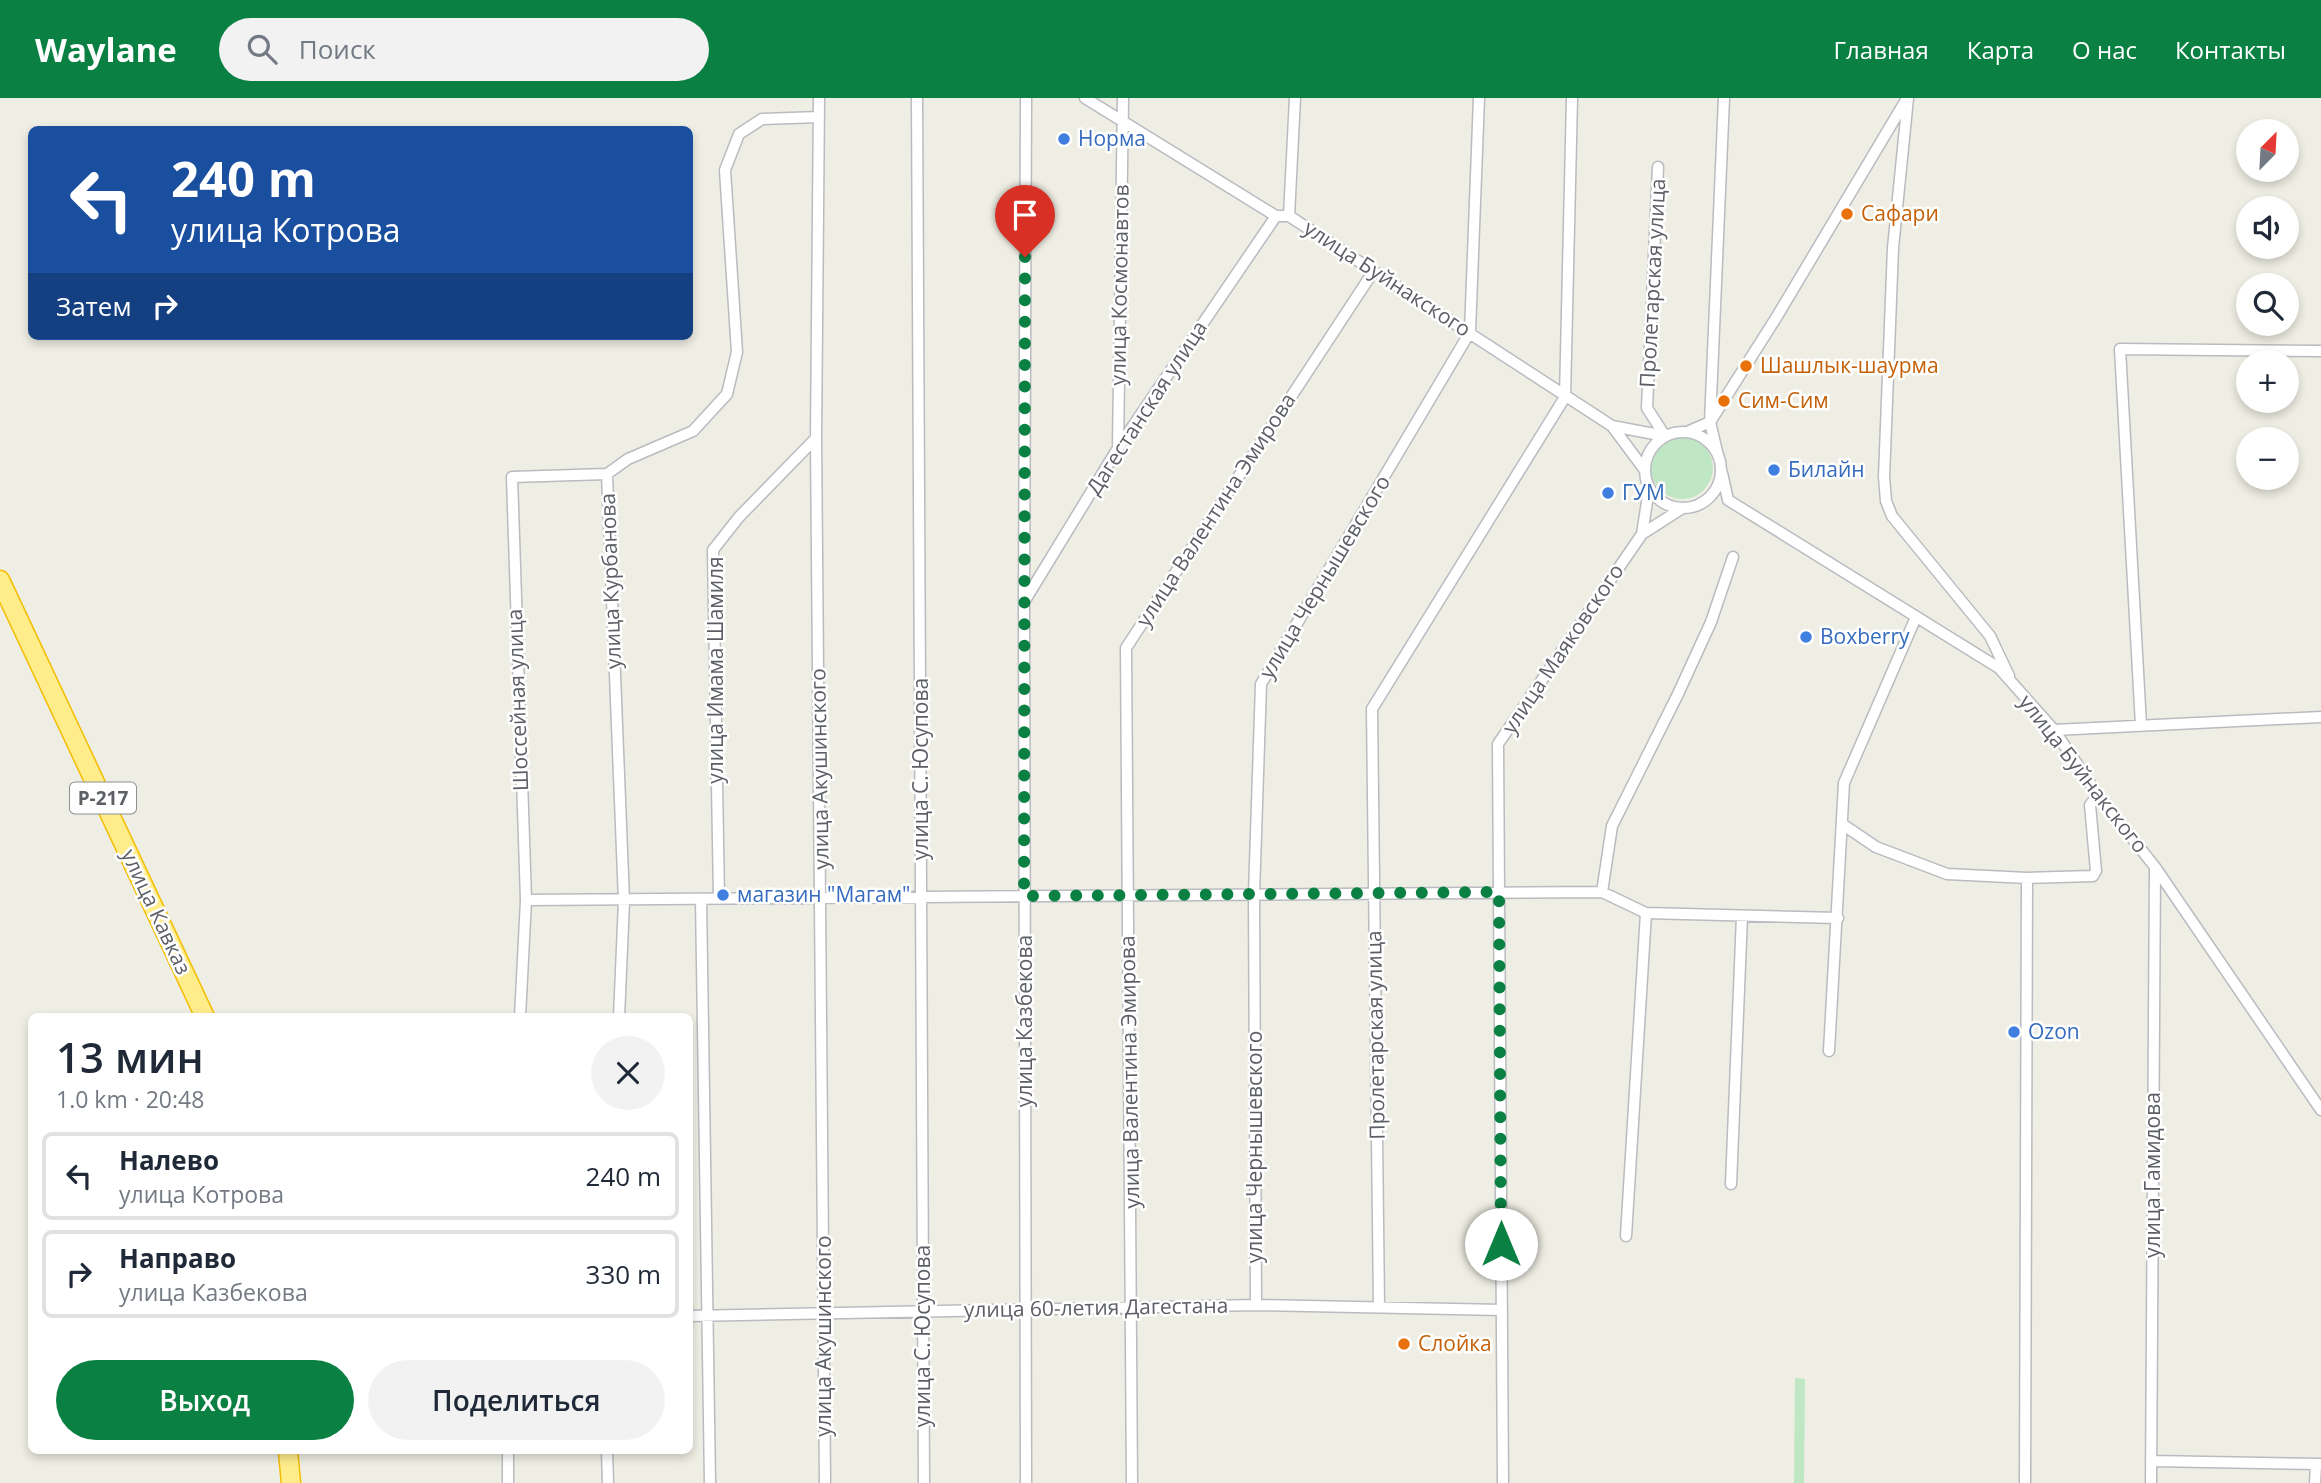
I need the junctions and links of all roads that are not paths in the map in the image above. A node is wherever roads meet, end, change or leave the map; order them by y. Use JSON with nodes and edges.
{"nodes":[{"id":1,"x":819,"y":98,"type":"edge"},
{"id":2,"x":917,"y":98,"type":"edge"},
{"id":3,"x":1026,"y":98,"type":"edge"},
{"id":4,"x":1085,"y":98,"type":"edge"},
{"id":5,"x":1123,"y":98,"type":"edge"},
{"id":6,"x":1295,"y":98,"type":"edge"},
{"id":7,"x":1479,"y":98,"type":"edge"},
{"id":8,"x":1572,"y":98,"type":"edge"},
{"id":9,"x":1724,"y":98,"type":"edge"},
{"id":10,"x":1907,"y":98,"type":"edge"},
{"id":11,"x":819,"y":117,"type":"junction"},
{"id":12,"x":1123,"y":121,"type":"junction"},
{"id":13,"x":1658,"y":167,"type":"dead end"},
{"id":14,"x":1276,"y":216,"type":"junction"},
{"id":15,"x":1289,"y":216,"type":"junction"},
{"id":16,"x":1373,"y":272,"type":"junction"},
{"id":17,"x":1471,"y":332,"type":"junction"},
{"id":18,"x":2321,"y":351,"type":"edge"},
{"id":19,"x":1564,"y":397,"type":"junction"},
{"id":20,"x":1710,"y":422,"type":"junction"},
{"id":21,"x":1612,"y":426,"type":"junction"},
{"id":22,"x":1687,"y":432,"type":"junction"},
{"id":23,"x":1665,"y":436,"type":"junction"},
{"id":24,"x":816,"y":438,"type":"junction"},
{"id":25,"x":1118,"y":449,"type":"junction"},
{"id":26,"x":1718,"y":456,"type":"junction"},
{"id":27,"x":1721,"y":468,"type":"junction"},
{"id":28,"x":1644,"y":469,"type":"junction"},
{"id":29,"x":607,"y":474,"type":"junction"},
{"id":30,"x":1649,"y":489,"type":"junction"},
{"id":31,"x":1728,"y":500,"type":"junction"},
{"id":32,"x":1704,"y":502,"type":"junction"},
{"id":33,"x":1681,"y":509,"type":"junction"},
{"id":34,"x":1642,"y":534,"type":"junction"},
{"id":35,"x":1734,"y":556,"type":"dead end"},
{"id":36,"x":0,"y":580,"type":"edge"},
{"id":37,"x":1024,"y":603,"type":"junction"},
{"id":38,"x":1916,"y":617,"type":"junction"},
{"id":39,"x":2012,"y":683,"type":"junction"},
{"id":40,"x":2321,"y":717,"type":"edge"},
{"id":41,"x":2141,"y":725,"type":"junction"},
{"id":42,"x":2053,"y":730,"type":"junction"},
{"id":43,"x":2098,"y":795,"type":"junction"},
{"id":44,"x":1842,"y":824,"type":"junction"},
{"id":45,"x":2155,"y":867,"type":"junction"},
{"id":46,"x":2027,"y":878,"type":"junction"},
{"id":47,"x":1499,"y":892,"type":"junction"},
{"id":48,"x":1602,"y":892,"type":"junction"},
{"id":49,"x":1375,"y":893,"type":"junction"},
{"id":50,"x":1254,"y":894,"type":"junction"},
{"id":51,"x":1129,"y":895,"type":"junction"},
{"id":52,"x":1024,"y":896,"type":"junction"},
{"id":53,"x":921,"y":897,"type":"junction"},
{"id":54,"x":719,"y":898,"type":"junction"},
{"id":55,"x":821,"y":898,"type":"junction"},
{"id":56,"x":701,"y":899,"type":"junction"},
{"id":57,"x":526,"y":900,"type":"junction"},
{"id":58,"x":624,"y":901,"type":"junction"},
{"id":59,"x":1646,"y":913,"type":"junction"},
{"id":60,"x":1742,"y":916,"type":"junction"},
{"id":61,"x":1838,"y":918,"type":"junction"},
{"id":62,"x":203,"y":1013,"type":"edge"},
{"id":63,"x":520,"y":1013,"type":"edge"},
{"id":64,"x":619,"y":1013,"type":"edge"},
{"id":65,"x":1829,"y":1051,"type":"dead end"},
{"id":66,"x":2321,"y":1110,"type":"edge"},
{"id":67,"x":1731,"y":1184,"type":"dead end"},
{"id":68,"x":1626,"y":1236,"type":"dead end"},
{"id":69,"x":1256,"y":1305,"type":"junction"},
{"id":70,"x":1379,"y":1307,"type":"junction"},
{"id":71,"x":1132,"y":1308,"type":"junction"},
{"id":72,"x":1025,"y":1310,"type":"junction"},
{"id":73,"x":1502,"y":1310,"type":"junction"},
{"id":74,"x":923,"y":1311,"type":"junction"},
{"id":75,"x":824,"y":1313,"type":"junction"},
{"id":76,"x":708,"y":1315,"type":"junction"},
{"id":77,"x":693,"y":1316,"type":"edge"},
{"id":78,"x":288,"y":1454,"type":"edge"},
{"id":79,"x":508,"y":1454,"type":"edge"},
{"id":80,"x":607,"y":1454,"type":"edge"},
{"id":81,"x":2152,"y":1461,"type":"junction"},
{"id":82,"x":2318,"y":1464,"type":"edge"},
{"id":83,"x":291,"y":1483,"type":"edge"},
{"id":84,"x":508,"y":1483,"type":"edge"},
{"id":85,"x":608,"y":1483,"type":"edge"},
{"id":86,"x":709,"y":1483,"type":"edge"},
{"id":87,"x":825,"y":1483,"type":"edge"},
{"id":88,"x":924,"y":1483,"type":"edge"},
{"id":89,"x":1026,"y":1483,"type":"edge"},
{"id":90,"x":1132,"y":1483,"type":"edge"},
{"id":91,"x":1503,"y":1483,"type":"edge"},
{"id":92,"x":2025,"y":1483,"type":"edge"},
{"id":93,"x":2151,"y":1483,"type":"edge"},
{"id":94,"x":2315,"y":1483,"type":"edge"}],
"edges":[{"from":1,"to":11,"type":"street","name":"улица Акушинского"},
{"from":2,"to":53,"type":"street","name":"улица С. Юсупова"},
{"from":3,"to":37,"type":"street","name":"улица Казбекова"},
{"from":4,"to":12,"type":"street","name":"улица Буйнакского"},
{"from":5,"to":12,"type":"street","name":"улица Космонавтов"},
{"from":6,"to":15,"type":"street"},
{"from":7,"to":17,"type":"street"},
{"from":8,"to":19,"type":"street"},
{"from":9,"to":20,"type":"street"},
{"from":10,"to":20,"type":"street"},
{"from":10,"to":39,"type":"street"},
{"from":11,"to":24,"type":"street","name":"улица Акушинского"},
{"from":11,"to":29,"type":"street","name":"улица Курбанова"},
{"from":12,"to":14,"type":"street","name":"улица Буйнакского"},
{"from":12,"to":25,"type":"street","name":"улица Космонавтов"},
{"from":13,"to":23,"type":"street","name":"Пролетарская улица"},
{"from":14,"to":15,"type":"street","name":"улица Буйнакского"},
{"from":14,"to":25,"type":"street","name":"Дагестанская улица"},
{"from":15,"to":16,"type":"street","name":"улица Буйнакского"},
{"from":16,"to":17,"type":"street","name":"улица Буйнакского"},
{"from":16,"to":51,"type":"street","name":"улица Валентина Эмирова"},
{"from":17,"to":19,"type":"street","name":"улица Буйнакского"},
{"from":17,"to":50,"type":"street","name":"улица Чернышевского"},
{"from":18,"to":41,"type":"street"},
{"from":19,"to":21,"type":"street","name":"улица Буйнакского"},
{"from":19,"to":49,"type":"street","name":"Пролетарская улица"},
{"from":20,"to":22,"type":"street"},
{"from":20,"to":26,"type":"street"},
{"from":21,"to":23,"type":"street"},
{"from":21,"to":28,"type":"street"},
{"from":22,"to":23,"type":"street"},
{"from":22,"to":26,"type":"street"},
{"from":23,"to":28,"type":"street"},
{"from":24,"to":54,"type":"street","name":"улица Имама Шамиля"},
{"from":24,"to":55,"type":"street","name":"улица Акушинского"},
{"from":25,"to":37,"type":"street","name":"Дагестанская улица"},
{"from":26,"to":27,"type":"street"},
{"from":27,"to":31,"type":"street"},
{"from":27,"to":32,"type":"street"},
{"from":28,"to":30,"type":"street"},
{"from":29,"to":57,"type":"street","name":"Шоссейная улица"},
{"from":29,"to":58,"type":"street","name":"улица Курбанова"},
{"from":30,"to":33,"type":"street"},
{"from":30,"to":34,"type":"street"},
{"from":31,"to":32,"type":"street"},
{"from":31,"to":38,"type":"street","name":"улица Буйнакского"},
{"from":32,"to":33,"type":"street"},
{"from":33,"to":34,"type":"street"},
{"from":34,"to":47,"type":"street","name":"улица Маяковского"},
{"from":35,"to":48,"type":"street"},
{"from":36,"to":62,"type":"highway","name":"улица Кавказ","number":"Р-217"},
{"from":37,"to":52,"type":"street","name":"улица Казбекова"},
{"from":38,"to":39,"type":"street","name":"улица Буйнакского"},
{"from":38,"to":44,"type":"street"},
{"from":39,"to":42,"type":"street","name":"улица Буйнакского"},
{"from":40,"to":41,"type":"street"},
{"from":41,"to":42,"type":"street"},
{"from":42,"to":43,"type":"street","name":"улица Буйнакского"},
{"from":43,"to":45,"type":"street","name":"улица Буйнакского"},
{"from":43,"to":46,"type":"street"},
{"from":44,"to":46,"type":"street"},
{"from":44,"to":61,"type":"street"},
{"from":45,"to":66,"type":"street","name":"улица Буйнакского"},
{"from":45,"to":81,"type":"street","name":"улица Гамидова"},
{"from":46,"to":92,"type":"street"},
{"from":47,"to":48,"type":"street"},
{"from":47,"to":49,"type":"street"},
{"from":47,"to":73,"type":"street","name":"улица Маяковского"},
{"from":48,"to":59,"type":"street"},
{"from":49,"to":50,"type":"street"},
{"from":49,"to":70,"type":"street","name":"Пролетарская улица"},
{"from":50,"to":51,"type":"street"},
{"from":50,"to":69,"type":"street","name":"улица Чернышевского"},
{"from":51,"to":52,"type":"street"},
{"from":51,"to":71,"type":"street","name":"улица Валентина Эмирова"},
{"from":52,"to":53,"type":"street"},
{"from":52,"to":72,"type":"street","name":"улица Казбекова"},
{"from":53,"to":55,"type":"street"},
{"from":53,"to":74,"type":"street","name":"улица С. Юсупова"},
{"from":54,"to":55,"type":"street"},
{"from":54,"to":56,"type":"street"},
{"from":55,"to":75,"type":"street","name":"улица Акушинского"},
{"from":56,"to":58,"type":"street"},
{"from":56,"to":76,"type":"street"},
{"from":57,"to":58,"type":"street"},
{"from":57,"to":63,"type":"street","name":"Шоссейная улица"},
{"from":58,"to":64,"type":"street","name":"улица Курбанова"},
{"from":59,"to":60,"type":"street"},
{"from":59,"to":68,"type":"street"},
{"from":60,"to":61,"type":"street"},
{"from":60,"to":67,"type":"street"},
{"from":61,"to":65,"type":"street"},
{"from":69,"to":70,"type":"street","name":"улица 60-летия Дагестана"},
{"from":69,"to":71,"type":"street","name":"улица 60-летия Дагестана"},
{"from":70,"to":73,"type":"street","name":"улица 60-летия Дагестана"},
{"from":71,"to":72,"type":"street","name":"улица 60-летия Дагестана"},
{"from":71,"to":90,"type":"street","name":"улица Валентина Эмирова"},
{"from":72,"to":74,"type":"street","name":"улица 60-летия Дагестана"},
{"from":72,"to":89,"type":"street","name":"улица Казбекова"},
{"from":73,"to":91,"type":"street","name":"улица Маяковского"},
{"from":74,"to":75,"type":"street","name":"улица 60-летия Дагестана"},
{"from":74,"to":88,"type":"street","name":"улица С. Юсупова"},
{"from":75,"to":76,"type":"street","name":"улица 60-летия Дагестана"},
{"from":75,"to":87,"type":"street","name":"улица Акушинского"},
{"from":76,"to":77,"type":"street","name":"улица 60-летия Дагестана"},
{"from":76,"to":86,"type":"street"},
{"from":78,"to":83,"type":"highway"},
{"from":79,"to":84,"type":"street"},
{"from":80,"to":85,"type":"street"},
{"from":81,"to":82,"type":"street"},
{"from":81,"to":93,"type":"street","name":"улица Гамидова"},
{"from":82,"to":94,"type":"street"}]}
